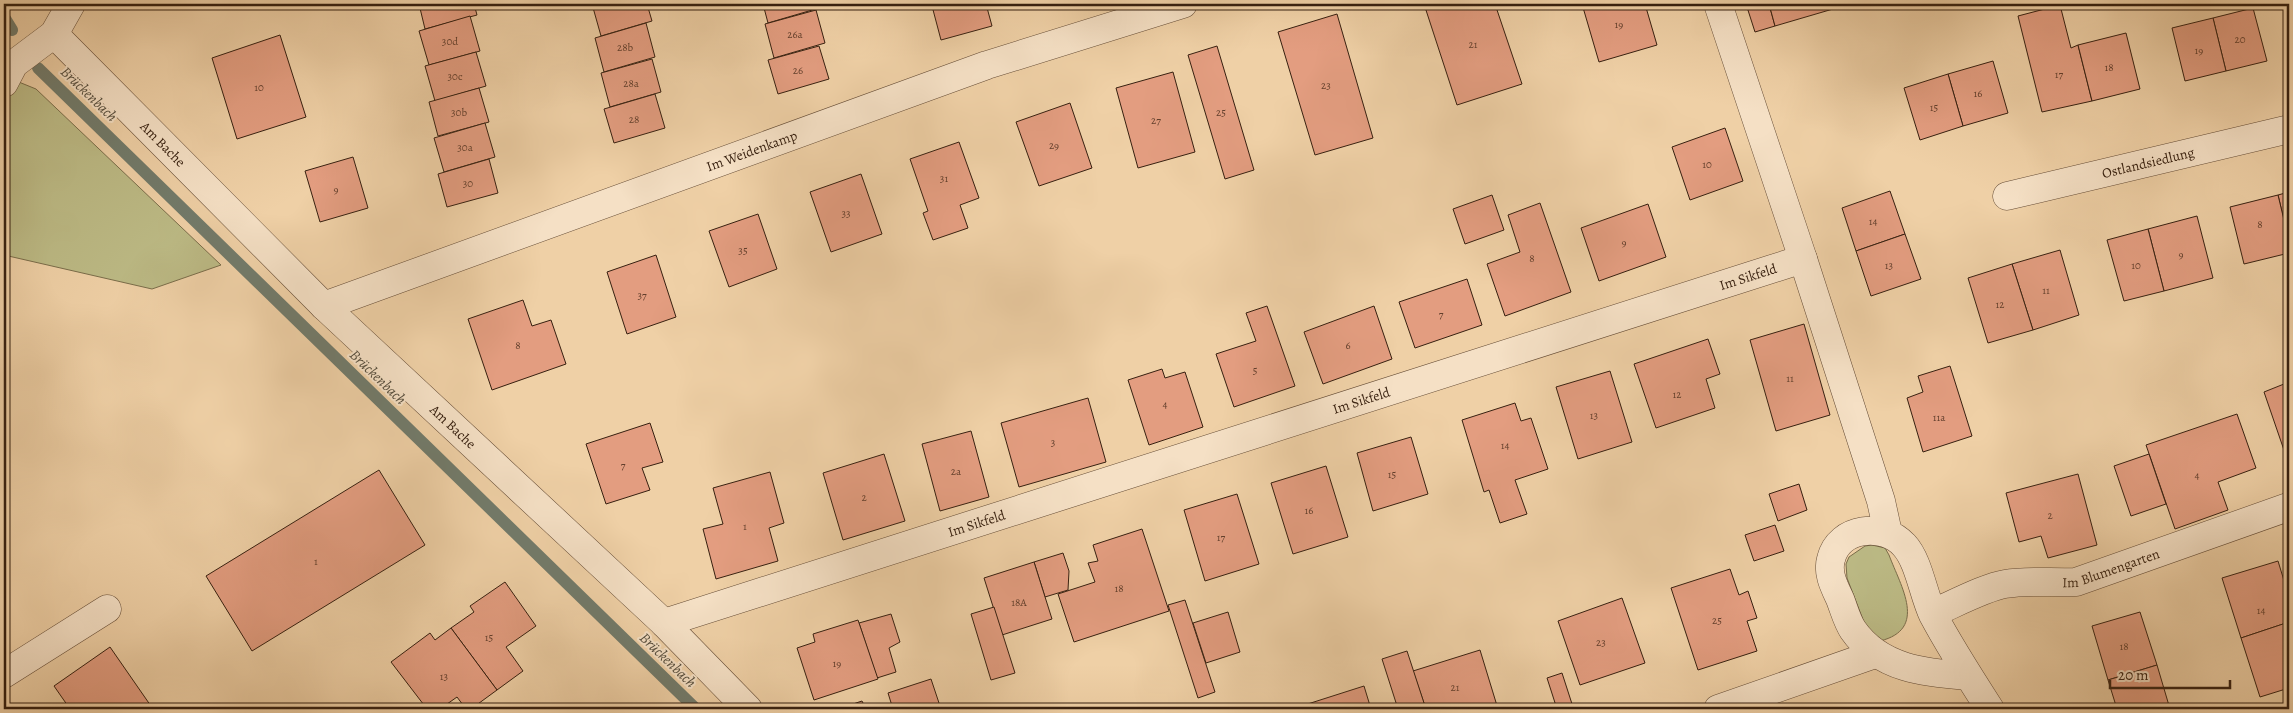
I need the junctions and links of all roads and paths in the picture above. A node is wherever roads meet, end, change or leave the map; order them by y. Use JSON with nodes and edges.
{"nodes":[{"id":1,"x":71,"y":4,"type":"edge"},
{"id":2,"x":1183,"y":4,"type":"edge"},
{"id":3,"x":1718,"y":4,"type":"edge"},
{"id":4,"x":54,"y":34,"type":"junction"},
{"id":5,"x":4,"y":83,"type":"edge"},
{"id":6,"x":2289,"y":129,"type":"edge"},
{"id":7,"x":2007,"y":196,"type":"dead end"},
{"id":8,"x":1803,"y":259,"type":"junction"},
{"id":9,"x":324,"y":306,"type":"junction"},
{"id":10,"x":2288,"y":507,"type":"dead end"},
{"id":11,"x":1888,"y":533,"type":"junction"},
{"id":12,"x":107,"y":609,"type":"dead end"},
{"id":13,"x":1932,"y":613,"type":"junction"},
{"id":14,"x":664,"y":622,"type":"junction"},
{"id":15,"x":1875,"y":654,"type":"junction"},
{"id":16,"x":4,"y":674,"type":"edge"},
{"id":17,"x":1968,"y":676,"type":"junction"},
{"id":18,"x":748,"y":709,"type":"edge"},
{"id":19,"x":1718,"y":709,"type":"edge"},
{"id":20,"x":1990,"y":709,"type":"edge"}],
"edges":[{"from":1,"to":4,"type":"street"},
{"from":2,"to":9,"type":"street","name":"Im Weidenkamp"},
{"from":3,"to":8,"type":"street"},
{"from":4,"to":5,"type":"street"},
{"from":4,"to":9,"type":"street","name":"Am Bache"},
{"from":6,"to":7,"type":"street","name":"Ostlandsiedlung"},
{"from":8,"to":11,"type":"street"},
{"from":8,"to":14,"type":"street","name":"Im Sikfeld"},
{"from":9,"to":14,"type":"street","name":"Am Bache"},
{"from":10,"to":13,"type":"street","name":"Im Blumengarten"},
{"from":11,"to":13,"type":"street"},
{"from":11,"to":15,"type":"street"},
{"from":12,"to":16,"type":"street"},
{"from":13,"to":17,"type":"street"},
{"from":14,"to":18,"type":"street","name":"Am Bache"},
{"from":15,"to":17,"type":"street"},
{"from":15,"to":19,"type":"street"},
{"from":17,"to":20,"type":"street"}]}
